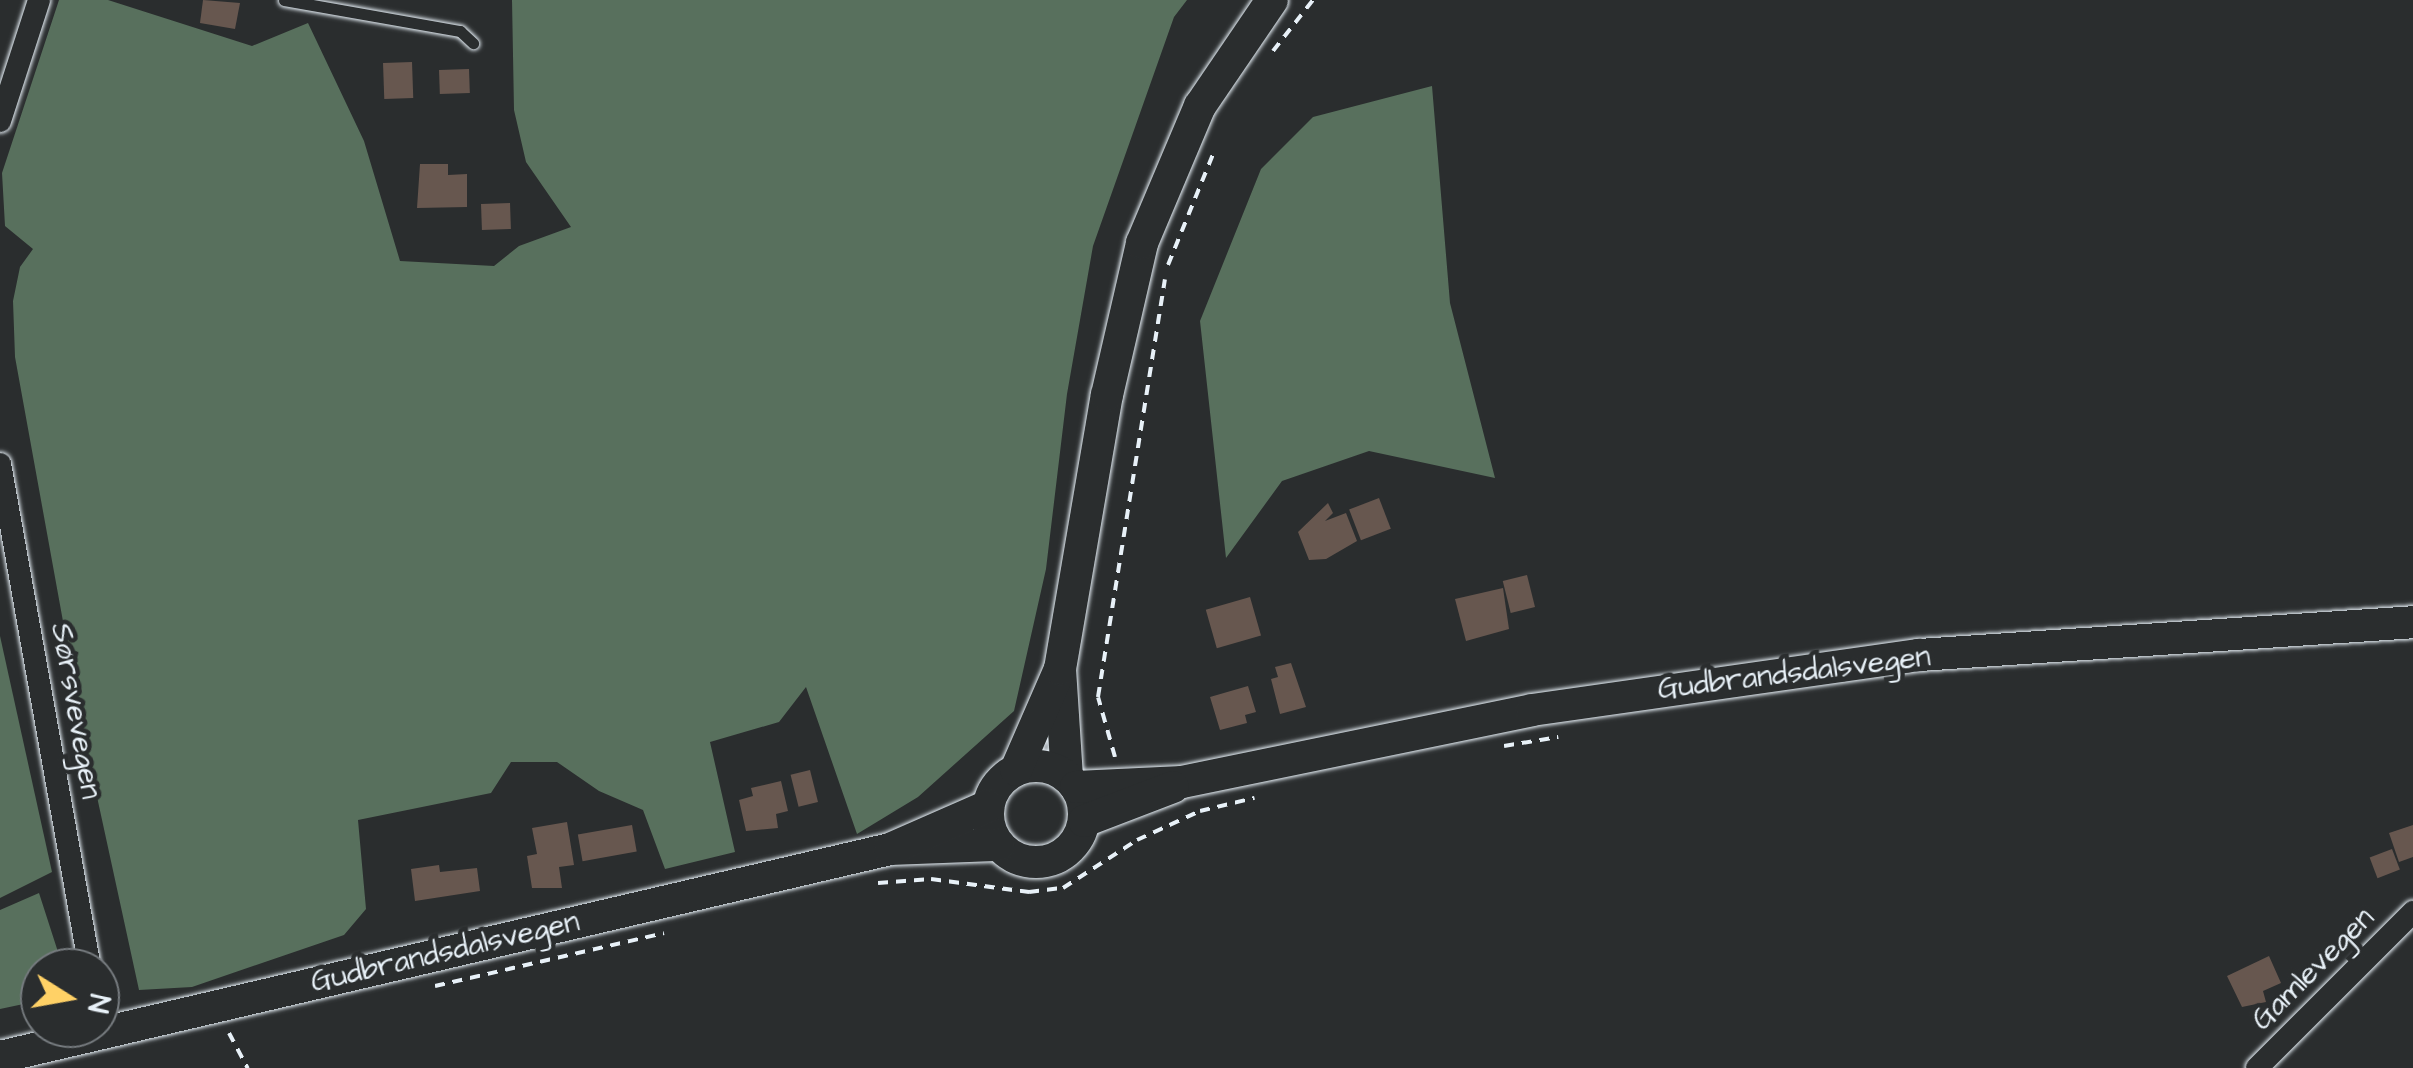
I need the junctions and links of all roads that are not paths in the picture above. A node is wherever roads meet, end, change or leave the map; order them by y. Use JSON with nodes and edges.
{"nodes":[{"id":1,"x":39,"y":0,"type":"edge"},
{"id":2,"x":284,"y":0,"type":"edge"},
{"id":3,"x":1272,"y":0,"type":"edge"},
{"id":4,"x":473,"y":43,"type":"dead end"},
{"id":5,"x":0,"y":121,"type":"edge"},
{"id":6,"x":0,"y":464,"type":"edge"},
{"id":7,"x":2413,"y":622,"type":"edge"},
{"id":8,"x":1060,"y":668,"type":"junction"},
{"id":9,"x":1016,"y":770,"type":"junction"},
{"id":10,"x":1071,"y":782,"type":"junction"},
{"id":11,"x":1182,"y":782,"type":"junction"},
{"id":12,"x":988,"y":806,"type":"junction"},
{"id":13,"x":1084,"y":821,"type":"junction"},
{"id":14,"x":998,"y":845,"type":"junction"},
{"id":15,"x":890,"y":849,"type":"junction"},
{"id":16,"x":2413,"y":912,"type":"edge"},
{"id":17,"x":86,"y":948,"type":"edge"},
{"id":18,"x":120,"y":1028,"type":"edge"},
{"id":19,"x":33,"y":1048,"type":"edge"},
{"id":20,"x":0,"y":1057,"type":"edge"},
{"id":21,"x":2256,"y":1068,"type":"edge"}],
"edges":[{"from":1,"to":5,"type":"street"},
{"from":2,"to":4,"type":"lane"},
{"from":3,"to":8,"type":"main road"},
{"from":6,"to":17,"type":"street","name":"Sørsvevegen"},
{"from":7,"to":11,"type":"main road","name":"Gudbrandsdalsvegen"},
{"from":8,"to":9,"type":"main road"},
{"from":8,"to":10,"type":"main road"},
{"from":9,"to":10,"type":"main road"},
{"from":9,"to":12,"type":"main road"},
{"from":10,"to":11,"type":"main road","name":"Gudbrandsdalsvegen"},
{"from":10,"to":13,"type":"main road"},
{"from":11,"to":13,"type":"main road","name":"Gudbrandsdalsvegen"},
{"from":12,"to":14,"type":"main road"},
{"from":12,"to":15,"type":"main road","name":"Gudbrandsdalsvegen"},
{"from":13,"to":14,"type":"main road"},
{"from":14,"to":15,"type":"main road","name":"Gudbrandsdalsvegen"},
{"from":15,"to":18,"type":"main road","name":"Gudbrandsdalsvegen"},
{"from":16,"to":21,"type":"street","name":"Gamlevegen"},
{"from":19,"to":20,"type":"main road","name":"Gudbrandsdalsvegen"}]}
